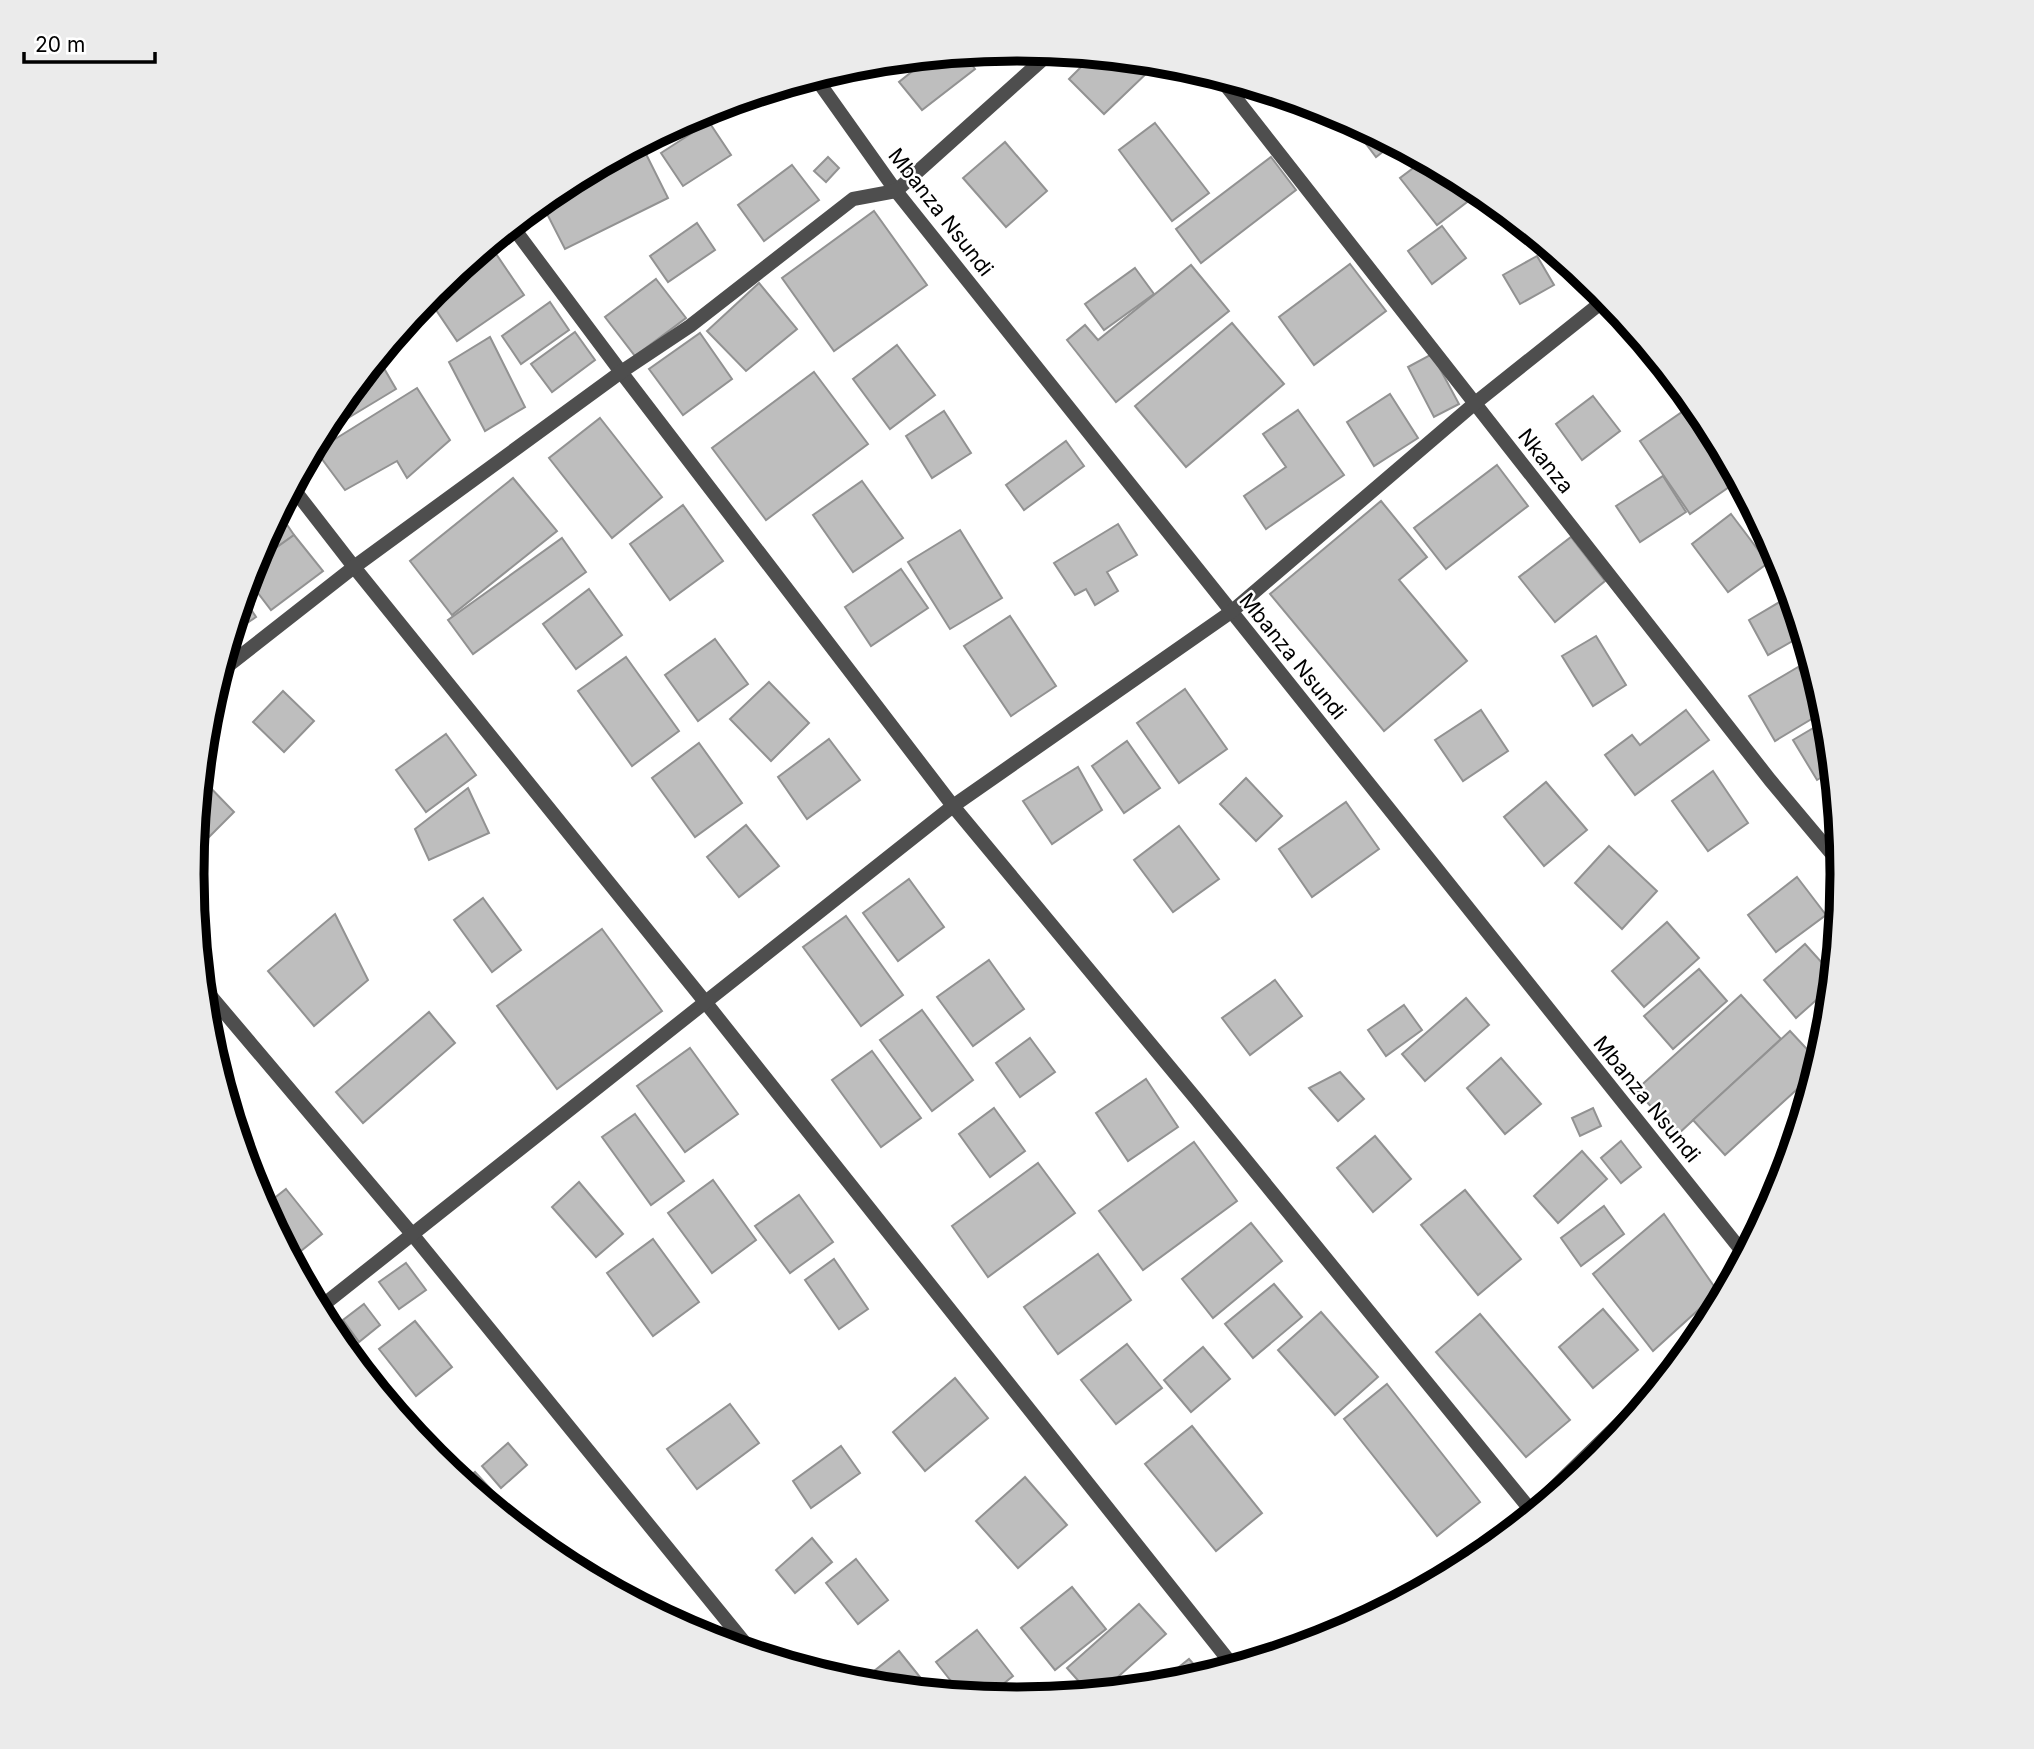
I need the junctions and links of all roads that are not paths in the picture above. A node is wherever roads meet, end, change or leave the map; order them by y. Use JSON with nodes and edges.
{"nodes":[{"id":1,"x":1040,"y":62,"type":"edge"},
{"id":2,"x":821,"y":86,"type":"edge"},
{"id":3,"x":1229,"y":90,"type":"edge"},
{"id":4,"x":896,"y":191,"type":"junction"},
{"id":5,"x":517,"y":233,"type":"edge"},
{"id":6,"x":1598,"y":305,"type":"edge"},
{"id":7,"x":621,"y":372,"type":"junction"},
{"id":8,"x":1474,"y":404,"type":"junction"},
{"id":9,"x":298,"y":496,"type":"edge"},
{"id":10,"x":354,"y":567,"type":"junction"},
{"id":11,"x":1231,"y":612,"type":"junction"},
{"id":12,"x":231,"y":663,"type":"edge"},
{"id":13,"x":953,"y":806,"type":"junction"},
{"id":14,"x":1830,"y":851,"type":"edge"},
{"id":15,"x":214,"y":1000,"type":"edge"},
{"id":16,"x":706,"y":1003,"type":"junction"},
{"id":17,"x":412,"y":1234,"type":"junction"},
{"id":18,"x":1739,"y":1247,"type":"edge"},
{"id":19,"x":326,"y":1302,"type":"edge"},
{"id":20,"x":1528,"y":1507,"type":"edge"},
{"id":21,"x":742,"y":1640,"type":"edge"},
{"id":22,"x":1228,"y":1660,"type":"edge"}],
"edges":[{"from":1,"to":4,"type":"street"},
{"from":2,"to":4,"type":"street","name":"Mbanza Nsundi"},
{"from":3,"to":8,"type":"street","name":"Nkanza"},
{"from":4,"to":7,"type":"street"},
{"from":4,"to":11,"type":"street","name":"Mbanza Nsundi"},
{"from":5,"to":7,"type":"street"},
{"from":6,"to":8,"type":"street"},
{"from":7,"to":10,"type":"street"},
{"from":7,"to":13,"type":"street"},
{"from":8,"to":11,"type":"street"},
{"from":8,"to":14,"type":"street","name":"Nkanza"},
{"from":9,"to":10,"type":"street"},
{"from":10,"to":12,"type":"street"},
{"from":10,"to":16,"type":"street"},
{"from":11,"to":13,"type":"street"},
{"from":11,"to":18,"type":"street","name":"Mbanza Nsundi"},
{"from":13,"to":16,"type":"street"},
{"from":13,"to":20,"type":"street"},
{"from":15,"to":17,"type":"street"},
{"from":16,"to":17,"type":"street"},
{"from":16,"to":22,"type":"street"},
{"from":17,"to":19,"type":"street"},
{"from":17,"to":21,"type":"street"}]}
